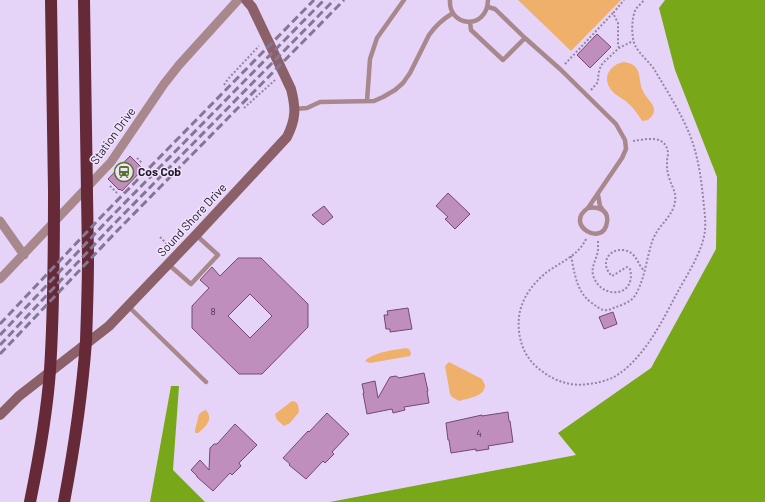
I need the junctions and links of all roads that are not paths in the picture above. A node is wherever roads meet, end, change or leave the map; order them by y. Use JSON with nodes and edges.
{"nodes":[{"id":1,"x":51,"y":0,"type":"edge"},
{"id":2,"x":84,"y":0,"type":"edge"},
{"id":3,"x":238,"y":0,"type":"edge"},
{"id":4,"x":246,"y":0,"type":"edge"},
{"id":5,"x":404,"y":0,"type":"edge"},
{"id":6,"x":450,"y":0,"type":"edge"},
{"id":7,"x":488,"y":0,"type":"edge"},
{"id":8,"x":488,"y":7,"type":"junction"},
{"id":9,"x":453,"y":13,"type":"junction"},
{"id":10,"x":470,"y":22,"type":"junction"},
{"id":11,"x":525,"y":38,"type":"junction"},
{"id":12,"x":367,"y":101,"type":"junction"},
{"id":13,"x":295,"y":109,"type":"junction"},
{"id":14,"x":598,"y":195,"type":"junction"},
{"id":15,"x":588,"y":208,"type":"junction"},
{"id":16,"x":603,"y":210,"type":"junction"},
{"id":17,"x":0,"y":221,"type":"edge"},
{"id":18,"x":196,"y":235,"type":"junction"},
{"id":19,"x":24,"y":255,"type":"junction"},
{"id":20,"x":168,"y":264,"type":"junction"},
{"id":21,"x":0,"y":279,"type":"edge"},
{"id":22,"x":128,"y":306,"type":"junction"},
{"id":23,"x":206,"y":382,"type":"dead end"},
{"id":24,"x":0,"y":416,"type":"edge"},
{"id":25,"x":30,"y":502,"type":"edge"},
{"id":26,"x":64,"y":502,"type":"edge"}],
"edges":[{"from":1,"to":25,"type":"highway"},
{"from":2,"to":26,"type":"highway"},
{"from":3,"to":19,"type":"street","name":"Station Drive"},
{"from":4,"to":13,"type":"main road","name":"Sound Shore Drive"},
{"from":5,"to":12,"type":"lane"},
{"from":6,"to":9,"type":"lane"},
{"from":7,"to":8,"type":"lane"},
{"from":8,"to":10,"type":"lane"},
{"from":8,"to":11,"type":"lane"},
{"from":9,"to":10,"type":"lane"},
{"from":9,"to":12,"type":"lane"},
{"from":10,"to":11,"type":"lane"},
{"from":11,"to":14,"type":"lane"},
{"from":12,"to":13,"type":"lane"},
{"from":13,"to":18,"type":"main road","name":"Sound Shore Drive"},
{"from":14,"to":15,"type":"lane"},
{"from":14,"to":16,"type":"lane"},
{"from":15,"to":16,"type":"lane"},
{"from":15,"to":16,"type":"lane"},
{"from":17,"to":19,"type":"street"},
{"from":18,"to":20,"type":"main road","name":"Sound Shore Drive"},
{"from":18,"to":20,"type":"lane"},
{"from":19,"to":21,"type":"street","name":"Station Drive"},
{"from":20,"to":22,"type":"main road","name":"Sound Shore Drive"},
{"from":22,"to":23,"type":"lane"},
{"from":22,"to":24,"type":"main road","name":"Sound Shore Drive"}]}
